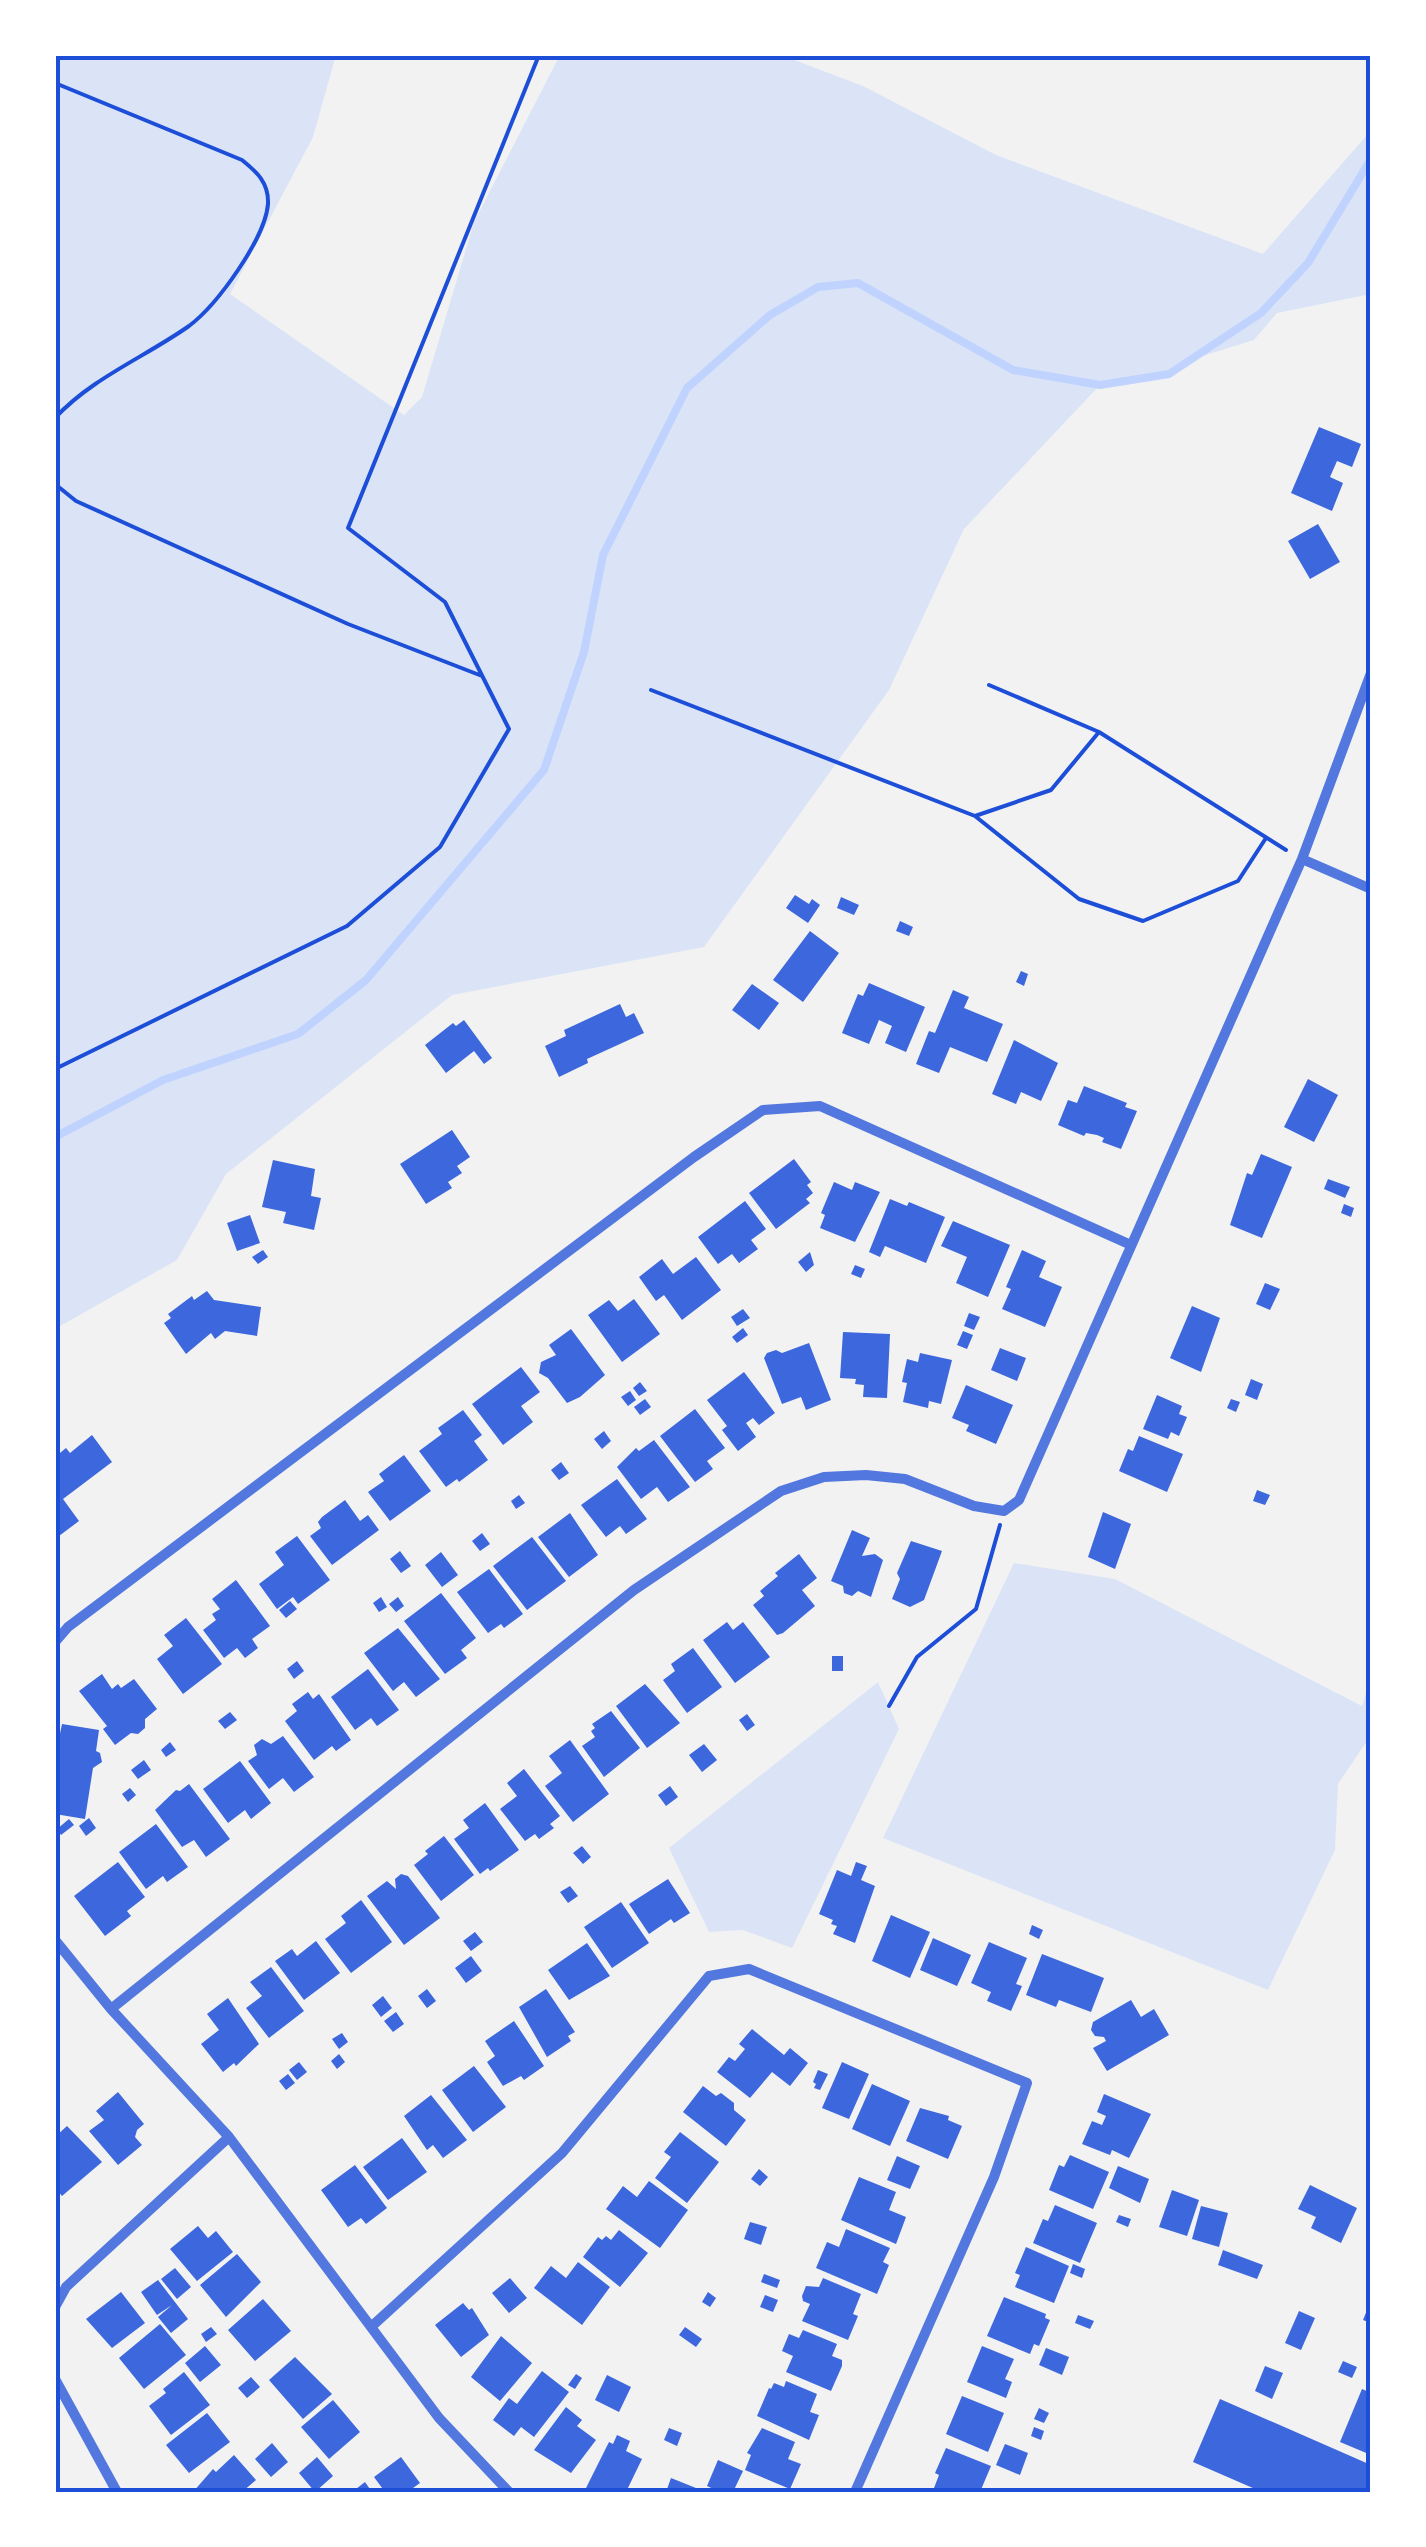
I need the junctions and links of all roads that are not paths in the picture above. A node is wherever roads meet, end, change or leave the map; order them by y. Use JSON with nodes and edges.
{"nodes":[{"id":1,"x":1371,"y":673,"type":"edge"},
{"id":2,"x":1302,"y":860,"type":"junction"},
{"id":3,"x":1371,"y":889,"type":"edge"},
{"id":4,"x":1131,"y":1245,"type":"junction"},
{"id":5,"x":55,"y":1642,"type":"edge"},
{"id":6,"x":55,"y":1940,"type":"edge"},
{"id":7,"x":111,"y":2009,"type":"junction"},
{"id":8,"x":229,"y":2137,"type":"junction"},
{"id":9,"x":55,"y":2307,"type":"edge"},
{"id":10,"x":371,"y":2327,"type":"junction"},
{"id":11,"x":55,"y":2379,"type":"edge"},
{"id":12,"x":505,"y":2491,"type":"edge"},
{"id":13,"x":117,"y":2492,"type":"edge"},
{"id":14,"x":856,"y":2492,"type":"edge"}],
"edges":[{"from":1,"to":2,"type":"street"},
{"from":2,"to":3,"type":"street"},
{"from":2,"to":4,"type":"street"},
{"from":4,"to":5,"type":"street"},
{"from":4,"to":7,"type":"street"},
{"from":6,"to":7,"type":"street"},
{"from":7,"to":8,"type":"street"},
{"from":8,"to":9,"type":"street"},
{"from":8,"to":10,"type":"street"},
{"from":10,"to":12,"type":"street"},
{"from":10,"to":14,"type":"street"},
{"from":11,"to":13,"type":"street"}]}
